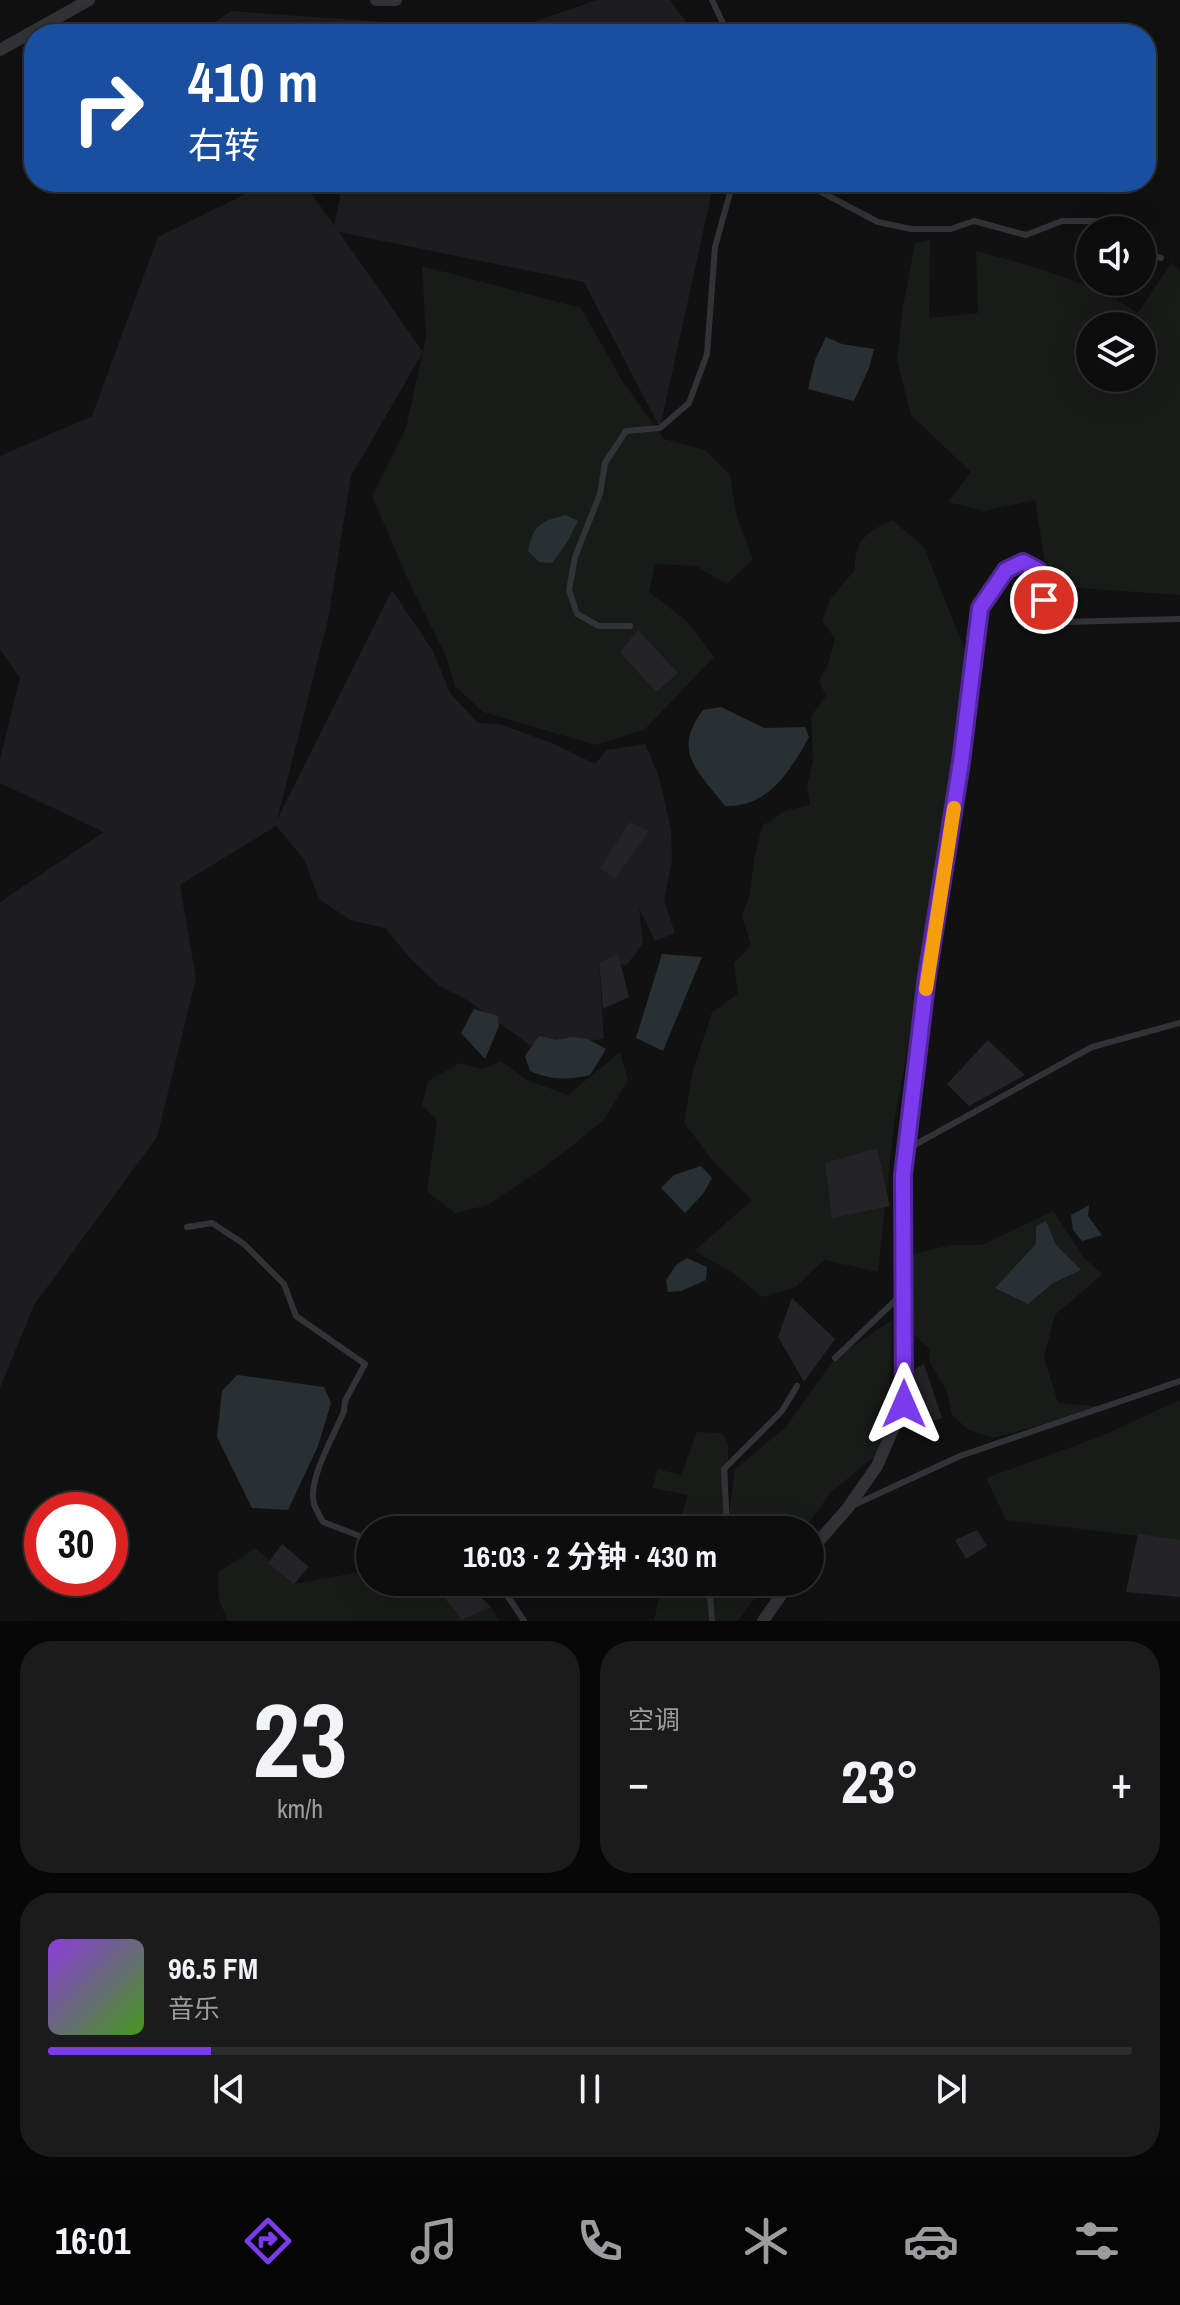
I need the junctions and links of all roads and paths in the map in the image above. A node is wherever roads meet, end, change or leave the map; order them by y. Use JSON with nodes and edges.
{"nodes":[{"id":1,"x":89,"y":0,"type":"edge"},
{"id":2,"x":376,"y":0,"type":"edge"},
{"id":3,"x":396,"y":0,"type":"edge"},
{"id":4,"x":712,"y":0,"type":"edge"},
{"id":5,"x":46,"y":24,"type":"edge"},
{"id":6,"x":723,"y":24,"type":"edge"},
{"id":7,"x":24,"y":37,"type":"edge"},
{"id":8,"x":0,"y":50,"type":"edge"},
{"id":9,"x":730,"y":192,"type":"edge"},
{"id":10,"x":821,"y":192,"type":"edge"},
{"id":11,"x":1076,"y":221,"type":"edge"},
{"id":12,"x":1156,"y":256,"type":"edge"},
{"id":13,"x":1161,"y":258,"type":"dead end"},
{"id":14,"x":997,"y":581,"type":"joint"},
{"id":15,"x":1180,"y":619,"type":"edge"},
{"id":16,"x":630,"y":626,"type":"dead end"},
{"id":17,"x":1180,"y":1023,"type":"edge"},
{"id":18,"x":905,"y":1150,"type":"junction"},
{"id":19,"x":187,"y":1227,"type":"dead end"},
{"id":20,"x":904,"y":1292,"type":"junction"},
{"id":21,"x":835,"y":1358,"type":"dead end"},
{"id":22,"x":1180,"y":1381,"type":"edge"},
{"id":23,"x":797,"y":1386,"type":"dead end"},
{"id":24,"x":847,"y":1509,"type":"junction"},
{"id":25,"x":726,"y":1516,"type":"edge"},
{"id":26,"x":824,"y":1535,"type":"edge"},
{"id":27,"x":356,"y":1536,"type":"edge"},
{"id":28,"x":508,"y":1596,"type":"edge"},
{"id":29,"x":710,"y":1596,"type":"edge"},
{"id":30,"x":780,"y":1596,"type":"edge"},
{"id":31,"x":524,"y":1621,"type":"edge"},
{"id":32,"x":712,"y":1621,"type":"edge"},
{"id":33,"x":763,"y":1621,"type":"edge"}],
"edges":[{"from":1,"to":5,"type":"street"},
{"from":2,"to":3,"type":"street"},
{"from":4,"to":6,"type":"lane"},
{"from":7,"to":8,"type":"street"},
{"from":9,"to":16,"type":"lane"},
{"from":10,"to":11,"type":"lane"},
{"from":12,"to":13,"type":"lane"},
{"from":14,"to":15,"type":"lane"},
{"from":14,"to":18,"type":"street"},
{"from":17,"to":18,"type":"lane"},
{"from":18,"to":20,"type":"street"},
{"from":19,"to":27,"type":"lane"},
{"from":20,"to":21,"type":"lane"},
{"from":20,"to":24,"type":"street"},
{"from":22,"to":24,"type":"lane"},
{"from":23,"to":25,"type":"lane"},
{"from":24,"to":26,"type":"street"},
{"from":28,"to":31,"type":"lane"},
{"from":29,"to":32,"type":"lane"},
{"from":30,"to":33,"type":"street"}]}
